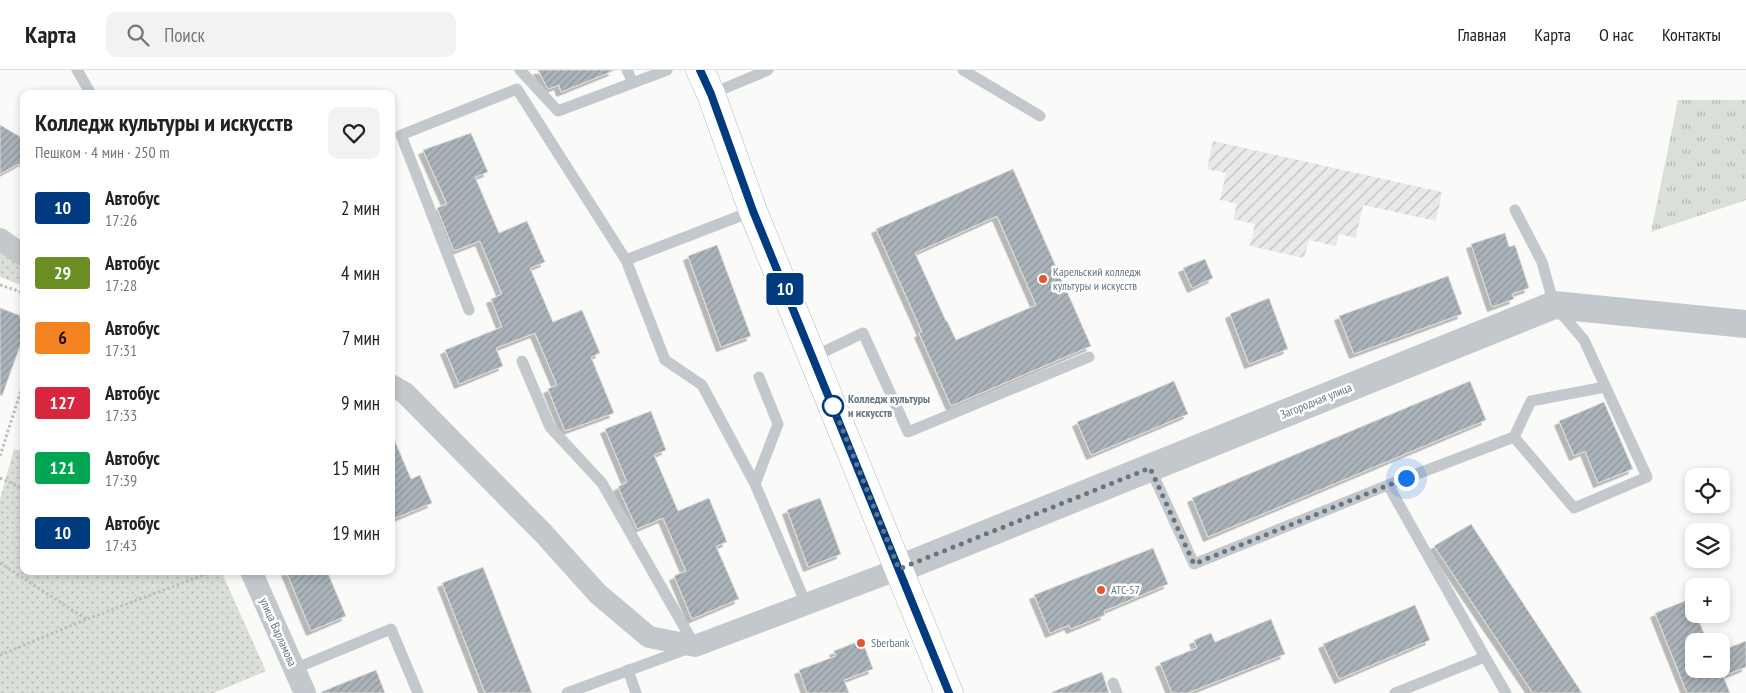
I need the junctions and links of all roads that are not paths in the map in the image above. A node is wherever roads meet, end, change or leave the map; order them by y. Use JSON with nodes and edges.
{"nodes":[{"id":1,"x":77,"y":70,"type":"edge"},
{"id":2,"x":520,"y":70,"type":"edge"},
{"id":3,"x":627,"y":70,"type":"edge"},
{"id":4,"x":667,"y":70,"type":"edge"},
{"id":5,"x":768,"y":70,"type":"edge"},
{"id":6,"x":962,"y":70,"type":"edge"},
{"id":7,"x":706,"y":82,"type":"edge"},
{"id":8,"x":633,"y":83,"type":"junction"},
{"id":9,"x":89,"y":90,"type":"edge"},
{"id":10,"x":1040,"y":116,"type":"dead end"},
{"id":11,"x":1516,"y":210,"type":"dead end"},
{"id":12,"x":753,"y":211,"type":"junction"},
{"id":13,"x":0,"y":239,"type":"edge"},
{"id":14,"x":20,"y":253,"type":"edge"},
{"id":15,"x":626,"y":260,"type":"junction"},
{"id":16,"x":1554,"y":305,"type":"junction"},
{"id":17,"x":469,"y":310,"type":"dead end"},
{"id":18,"x":1746,"y":324,"type":"edge"},
{"id":19,"x":813,"y":357,"type":"junction"},
{"id":20,"x":1089,"y":357,"type":"dead end"},
{"id":21,"x":522,"y":361,"type":"dead end"},
{"id":22,"x":759,"y":377,"type":"dead end"},
{"id":23,"x":395,"y":387,"type":"edge"},
{"id":24,"x":1605,"y":388,"type":"junction"},
{"id":25,"x":1514,"y":437,"type":"junction"},
{"id":26,"x":1150,"y":468,"type":"junction"},
{"id":27,"x":755,"y":484,"type":"junction"},
{"id":28,"x":1388,"y":485,"type":"junction"},
{"id":29,"x":899,"y":569,"type":"junction"},
{"id":30,"x":253,"y":575,"type":"edge"},
{"id":31,"x":806,"y":604,"type":"junction"},
{"id":32,"x":695,"y":646,"type":"junction"},
{"id":33,"x":1485,"y":657,"type":"junction"},
{"id":34,"x":294,"y":669,"type":"junction"},
{"id":35,"x":628,"y":670,"type":"junction"},
{"id":36,"x":305,"y":693,"type":"edge"},
{"id":37,"x":418,"y":693,"type":"edge"},
{"id":38,"x":567,"y":693,"type":"edge"},
{"id":39,"x":636,"y":693,"type":"edge"},
{"id":40,"x":949,"y":693,"type":"edge"},
{"id":41,"x":1395,"y":693,"type":"edge"},
{"id":42,"x":1506,"y":693,"type":"edge"}],
"edges":[{"from":1,"to":9,"type":"lane"},
{"from":2,"to":8,"type":"lane"},
{"from":3,"to":8,"type":"lane"},
{"from":4,"to":8,"type":"lane"},
{"from":5,"to":7,"type":"lane"},
{"from":6,"to":10,"type":"lane"},
{"from":7,"to":12,"type":"main road"},
{"from":11,"to":16,"type":"lane"},
{"from":12,"to":15,"type":"lane"},
{"from":12,"to":19,"type":"main road"},
{"from":13,"to":14,"type":"street"},
{"from":15,"to":17,"type":"lane"},
{"from":15,"to":27,"type":"lane"},
{"from":16,"to":18,"type":"street","name":"Загородная улица"},
{"from":16,"to":24,"type":"lane"},
{"from":16,"to":26,"type":"street","name":"Загородная улица"},
{"from":19,"to":20,"type":"lane"},
{"from":19,"to":29,"type":"main road"},
{"from":21,"to":32,"type":"lane"},
{"from":22,"to":27,"type":"lane"},
{"from":23,"to":32,"type":"street"},
{"from":24,"to":25,"type":"lane"},
{"from":24,"to":25,"type":"lane"},
{"from":25,"to":28,"type":"lane"},
{"from":26,"to":28,"type":"lane"},
{"from":26,"to":29,"type":"street","name":"Загородная улица"},
{"from":27,"to":31,"type":"lane"},
{"from":28,"to":33,"type":"lane"},
{"from":29,"to":31,"type":"street"},
{"from":29,"to":40,"type":"main road"},
{"from":30,"to":34,"type":"street","name":"улица Варламова"},
{"from":31,"to":32,"type":"street"},
{"from":32,"to":35,"type":"lane"},
{"from":33,"to":41,"type":"lane"},
{"from":33,"to":42,"type":"lane"},
{"from":34,"to":36,"type":"street","name":"улица Варламова"},
{"from":34,"to":37,"type":"lane"},
{"from":35,"to":38,"type":"lane"},
{"from":35,"to":39,"type":"lane"}]}
